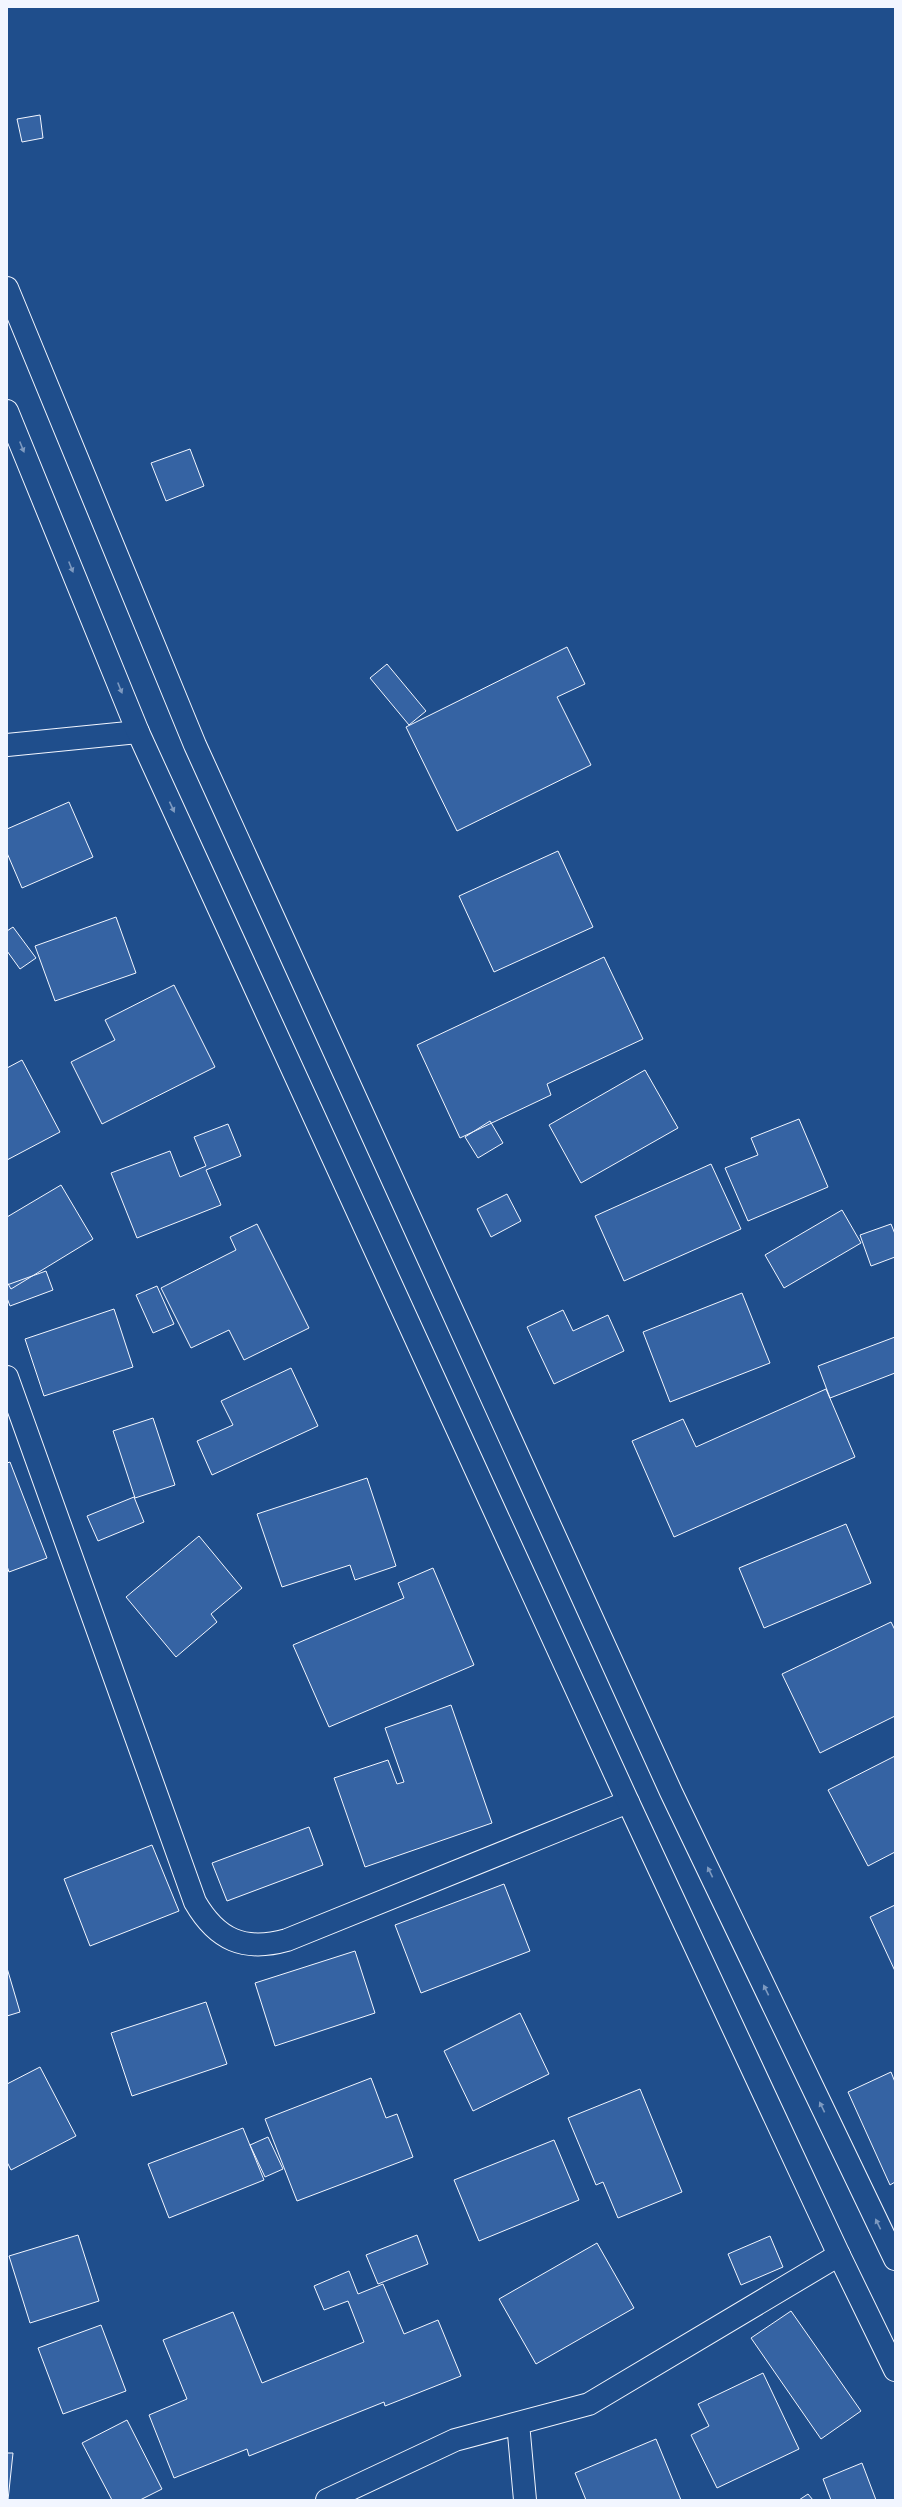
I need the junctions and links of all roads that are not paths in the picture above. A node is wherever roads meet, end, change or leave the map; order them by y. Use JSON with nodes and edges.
{"nodes":[{"id":1,"x":7,"y":288,"type":"edge"},
{"id":2,"x":7,"y":411,"type":"edge"},
{"id":3,"x":138,"y":732,"type":"junction"},
{"id":4,"x":7,"y":745,"type":"edge"},
{"id":5,"x":7,"y":1377,"type":"edge"},
{"id":6,"x":628,"y":1802,"type":"junction"},
{"id":7,"x":839,"y":2255,"type":"junction"},
{"id":8,"x":895,"y":2259,"type":"edge"},
{"id":9,"x":895,"y":2370,"type":"edge"},
{"id":10,"x":518,"y":2423,"type":"junction"},
{"id":11,"x":327,"y":2500,"type":"edge"},
{"id":12,"x":524,"y":2500,"type":"edge"}],
"edges":[{"from":8,"to":1,"type":"main road","one_way":true},
{"from":2,"to":3,"type":"main road","one_way":true},
{"from":3,"to":4,"type":"main road"},
{"from":3,"to":6,"type":"main road","one_way":true},
{"from":5,"to":6,"type":"main road"},
{"from":6,"to":7,"type":"main road"},
{"from":7,"to":9,"type":"main road"},
{"from":7,"to":10,"type":"main road"},
{"from":10,"to":11,"type":"main road"},
{"from":10,"to":12,"type":"main road"}]}
